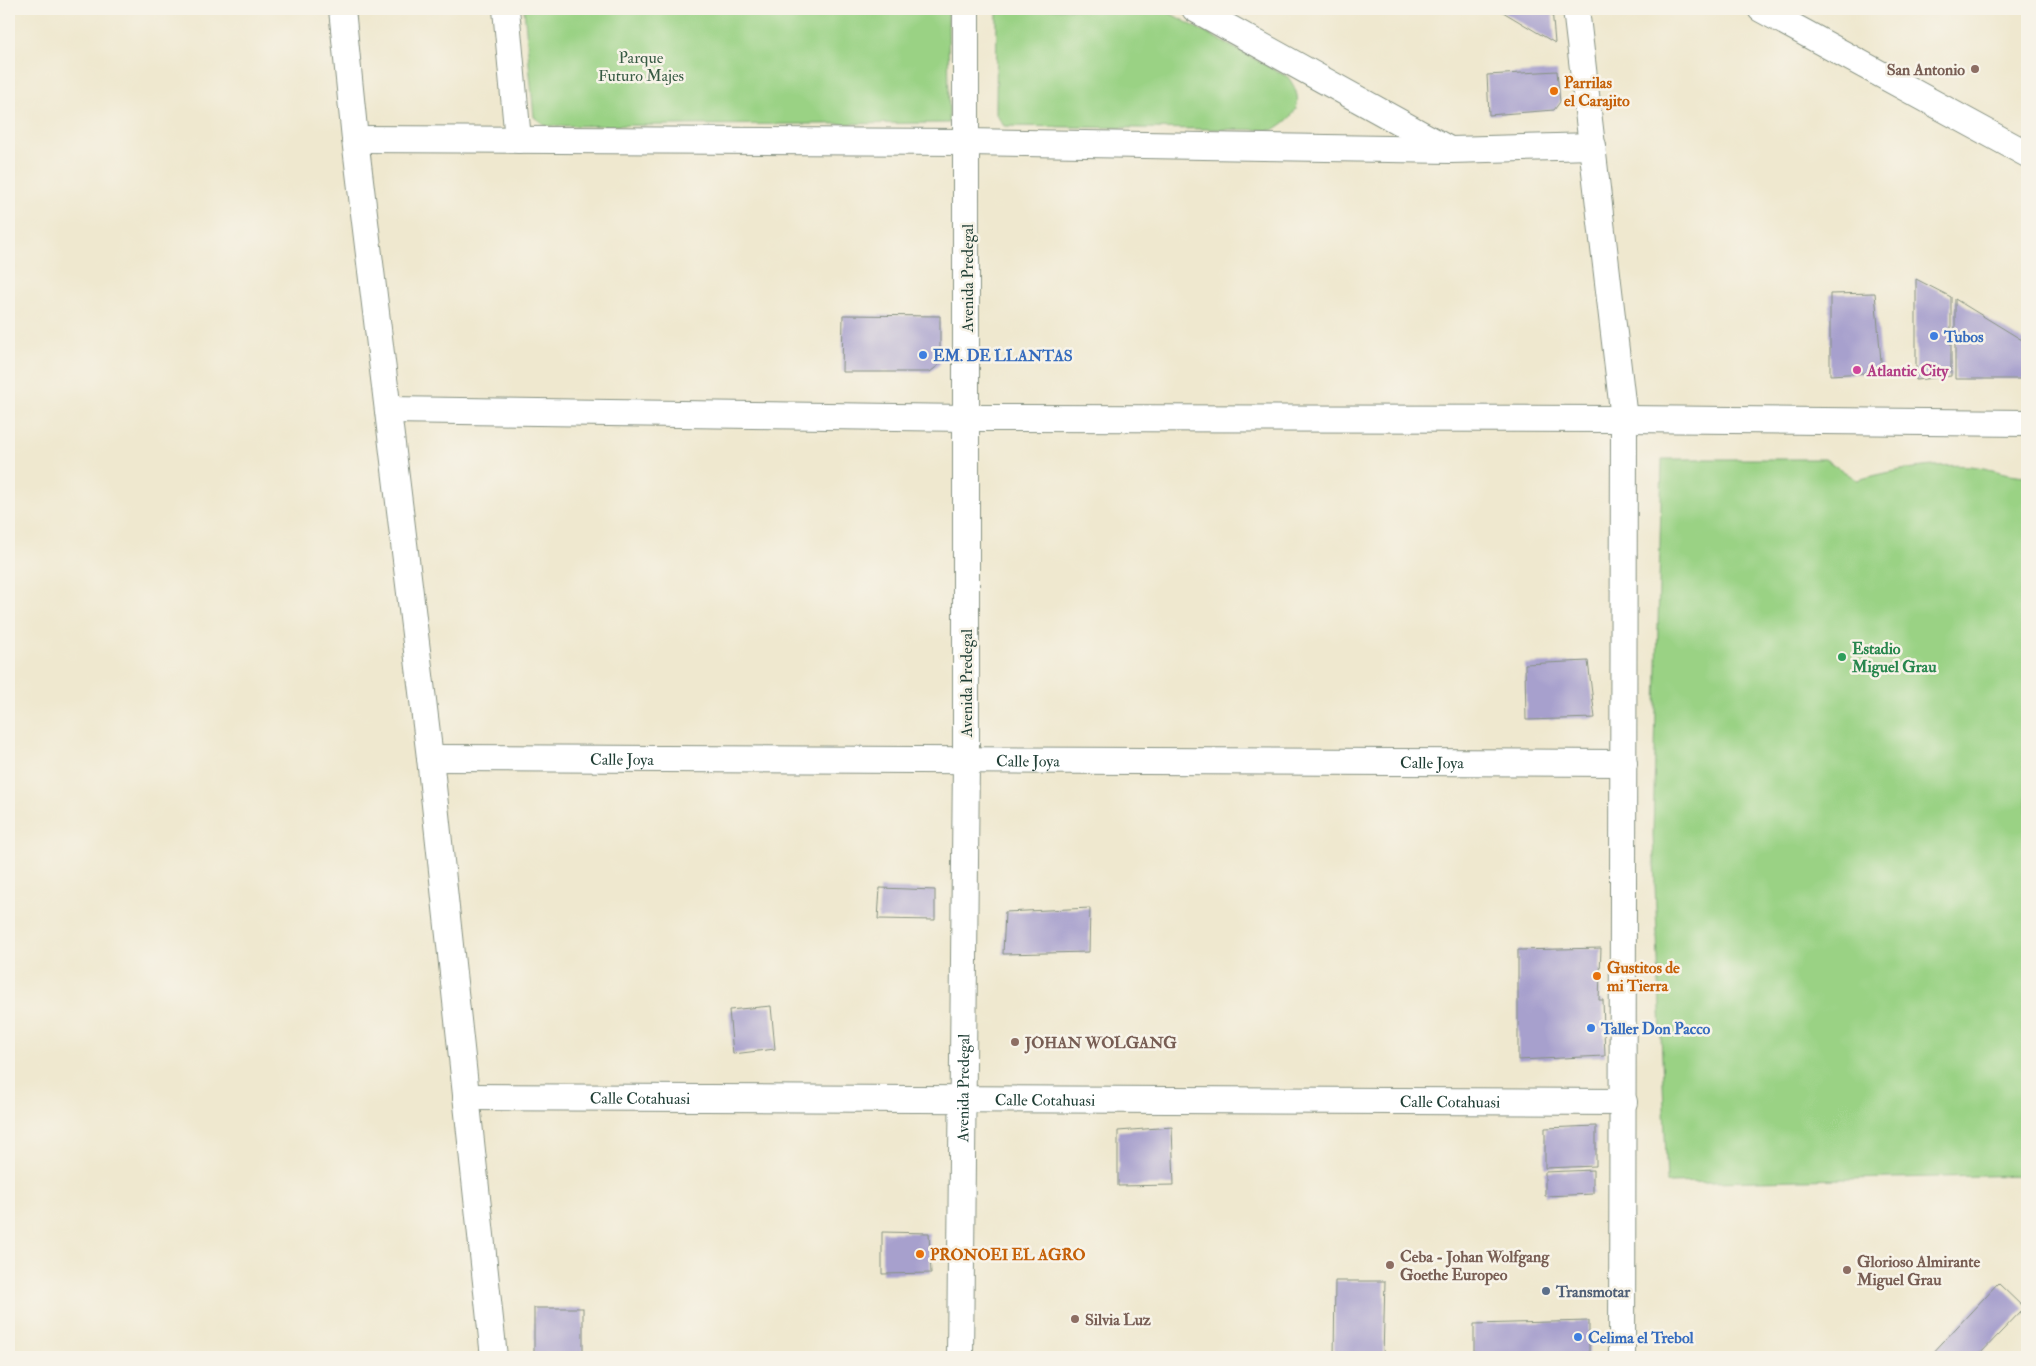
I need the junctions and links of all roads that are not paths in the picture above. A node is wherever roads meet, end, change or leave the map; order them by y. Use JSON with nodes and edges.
{"nodes":[{"id":1,"x":342,"y":9,"type":"edge"},
{"id":2,"x":506,"y":9,"type":"edge"},
{"id":3,"x":966,"y":9,"type":"edge"},
{"id":4,"x":1195,"y":9,"type":"edge"},
{"id":5,"x":1576,"y":9,"type":"edge"},
{"id":6,"x":1761,"y":9,"type":"edge"},
{"id":7,"x":355,"y":139,"type":"junction"},
{"id":8,"x":518,"y":140,"type":"junction"},
{"id":9,"x":967,"y":142,"type":"junction"},
{"id":10,"x":1593,"y":146,"type":"junction"},
{"id":11,"x":1451,"y":150,"type":"junction"},
{"id":12,"x":2027,"y":154,"type":"edge"},
{"id":13,"x":388,"y":410,"type":"junction"},
{"id":14,"x":966,"y":418,"type":"junction"},
{"id":15,"x":1624,"y":419,"type":"junction"},
{"id":16,"x":2027,"y":423,"type":"edge"},
{"id":17,"x":430,"y":758,"type":"junction"},
{"id":18,"x":966,"y":762,"type":"junction"},
{"id":19,"x":1624,"y":763,"type":"junction"},
{"id":20,"x":466,"y":1097,"type":"junction"},
{"id":21,"x":962,"y":1099,"type":"junction"},
{"id":22,"x":1624,"y":1102,"type":"junction"},
{"id":23,"x":494,"y":1357,"type":"edge"},
{"id":24,"x":960,"y":1357,"type":"edge"},
{"id":25,"x":1622,"y":1357,"type":"edge"}],
"edges":[{"from":1,"to":7,"type":"street"},
{"from":2,"to":8,"type":"street"},
{"from":3,"to":9,"type":"street","name":"Avenida Predegal"},
{"from":4,"to":11,"type":"street"},
{"from":5,"to":10,"type":"street"},
{"from":6,"to":12,"type":"street"},
{"from":7,"to":8,"type":"street"},
{"from":7,"to":13,"type":"street"},
{"from":8,"to":9,"type":"street"},
{"from":9,"to":11,"type":"street"},
{"from":9,"to":14,"type":"street","name":"Avenida Predegal"},
{"from":10,"to":11,"type":"street"},
{"from":10,"to":15,"type":"street"},
{"from":13,"to":14,"type":"street"},
{"from":13,"to":17,"type":"street"},
{"from":14,"to":15,"type":"street"},
{"from":14,"to":18,"type":"street","name":"Avenida Predegal"},
{"from":15,"to":16,"type":"street"},
{"from":15,"to":19,"type":"street"},
{"from":17,"to":18,"type":"street","name":"Calle Joya"},
{"from":17,"to":20,"type":"street"},
{"from":18,"to":19,"type":"street","name":"Calle Joya"},
{"from":18,"to":21,"type":"street","name":"Avenida Predegal"},
{"from":19,"to":22,"type":"street"},
{"from":20,"to":21,"type":"street","name":"Calle Cotahuasi"},
{"from":20,"to":23,"type":"street"},
{"from":21,"to":22,"type":"street","name":"Calle Cotahuasi"},
{"from":21,"to":24,"type":"street","name":"Avenida Predegal"},
{"from":22,"to":25,"type":"street"}]}
